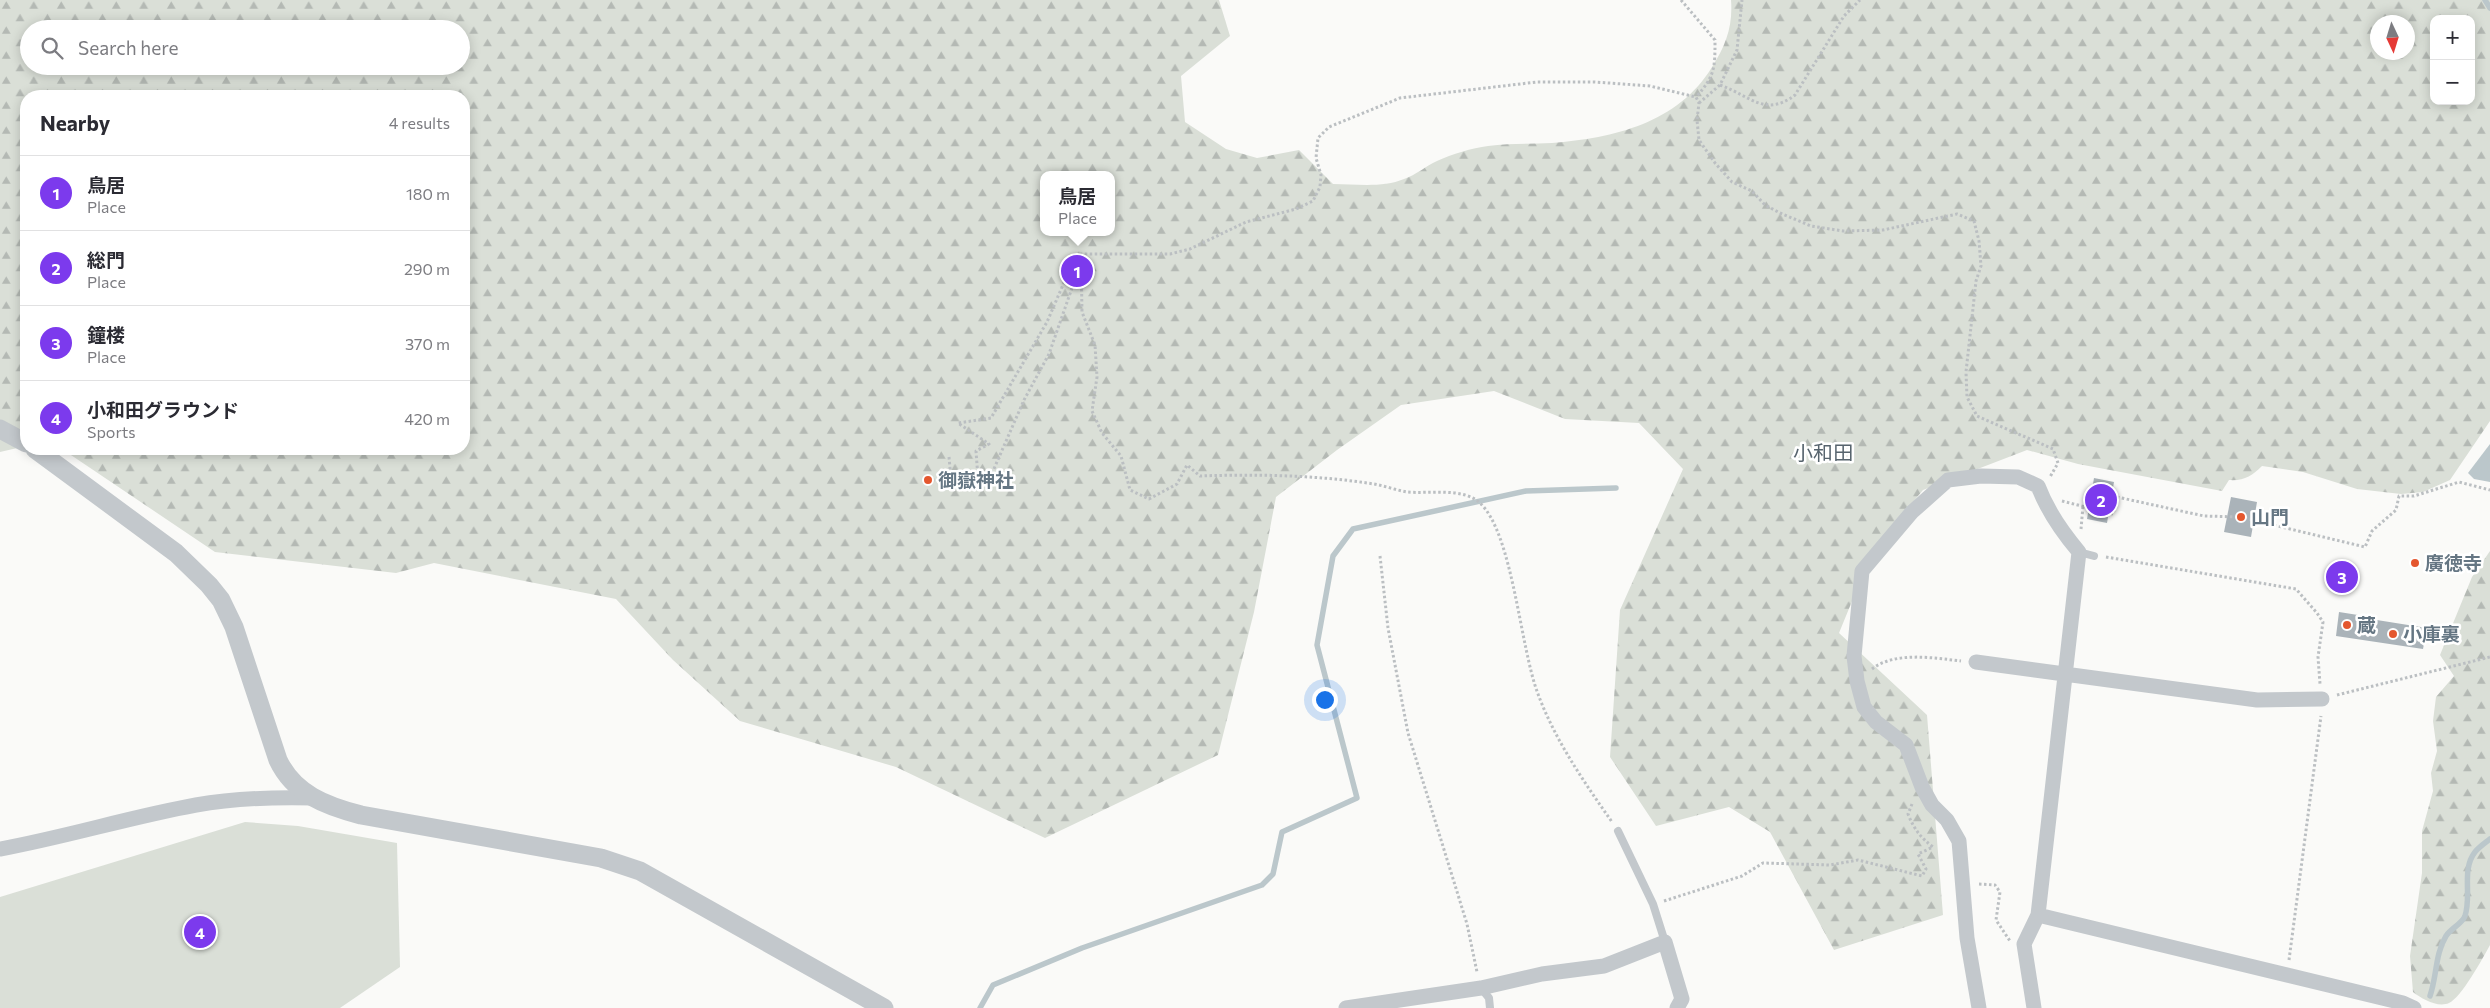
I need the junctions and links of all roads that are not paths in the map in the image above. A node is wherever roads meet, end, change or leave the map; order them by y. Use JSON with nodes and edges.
{"nodes":[{"id":1,"x":0,"y":429,"type":"edge"},
{"id":2,"x":20,"y":440,"type":"edge"},
{"id":3,"x":43,"y":455,"type":"edge"},
{"id":4,"x":2079,"y":552,"type":"junction"},
{"id":5,"x":2094,"y":556,"type":"road end"},
{"id":6,"x":1976,"y":662,"type":"road end"},
{"id":7,"x":2066,"y":676,"type":"junction"},
{"id":8,"x":2322,"y":699,"type":"road end"},
{"id":9,"x":314,"y":798,"type":"junction"},
{"id":10,"x":1618,"y":831,"type":"road end"},
{"id":11,"x":0,"y":849,"type":"edge"},
{"id":12,"x":2038,"y":915,"type":"junction"},
{"id":13,"x":1664,"y":942,"type":"junction"},
{"id":14,"x":1480,"y":988,"type":"junction"},
{"id":15,"x":884,"y":1008,"type":"edge"},
{"id":16,"x":1346,"y":1008,"type":"edge"},
{"id":17,"x":1490,"y":1008,"type":"edge"},
{"id":18,"x":1677,"y":1008,"type":"edge"},
{"id":19,"x":1979,"y":1008,"type":"edge"},
{"id":20,"x":2034,"y":1008,"type":"edge"},
{"id":21,"x":2414,"y":1008,"type":"edge"}],
"edges":[{"from":1,"to":2,"type":"street"},
{"from":3,"to":9,"type":"street"},
{"from":4,"to":5,"type":"lane"},
{"from":4,"to":7,"type":"street"},
{"from":4,"to":19,"type":"street"},
{"from":6,"to":7,"type":"street"},
{"from":7,"to":8,"type":"street"},
{"from":7,"to":12,"type":"street"},
{"from":9,"to":11,"type":"street"},
{"from":9,"to":15,"type":"street"},
{"from":10,"to":13,"type":"lane"},
{"from":12,"to":20,"type":"street"},
{"from":12,"to":21,"type":"street"},
{"from":13,"to":14,"type":"street"},
{"from":13,"to":18,"type":"street"},
{"from":14,"to":16,"type":"street"},
{"from":14,"to":17,"type":"lane"}]}
